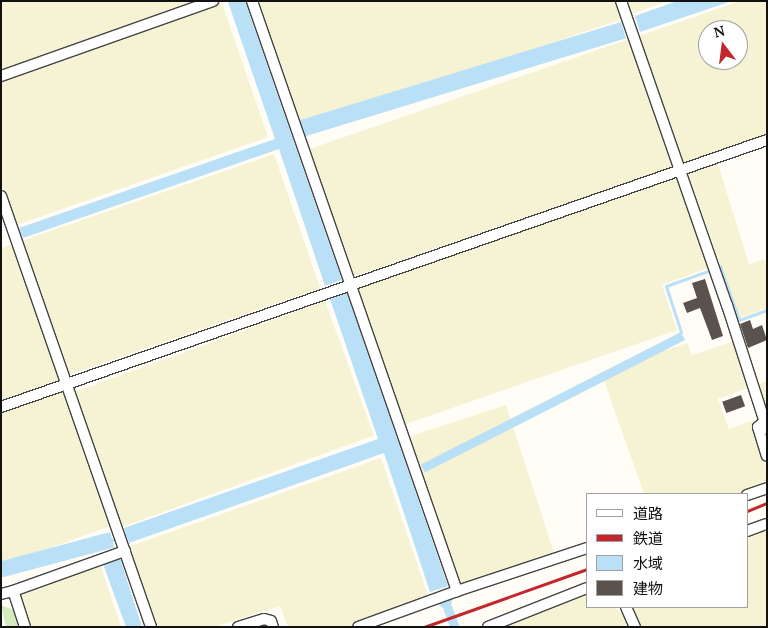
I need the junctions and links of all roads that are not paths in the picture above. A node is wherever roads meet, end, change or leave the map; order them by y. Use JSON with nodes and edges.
{"nodes":[{"id":1,"x":212,"y":1,"type":"edge"},
{"id":2,"x":252,"y":1,"type":"edge"},
{"id":3,"x":621,"y":1,"type":"edge"},
{"id":4,"x":1,"y":76,"type":"edge"},
{"id":5,"x":767,"y":140,"type":"edge"},
{"id":6,"x":679,"y":170,"type":"junction"},
{"id":7,"x":1,"y":196,"type":"edge"},
{"id":8,"x":350,"y":284,"type":"junction"},
{"id":9,"x":67,"y":384,"type":"junction"},
{"id":10,"x":1,"y":407,"type":"edge"},
{"id":11,"x":764,"y":410,"type":"edge"},
{"id":12,"x":766,"y":426,"type":"edge"},
{"id":13,"x":767,"y":456,"type":"edge"},
{"id":14,"x":767,"y":488,"type":"edge"},
{"id":15,"x":748,"y":495,"type":"edge"},
{"id":16,"x":766,"y":524,"type":"edge"},
{"id":17,"x":748,"y":531,"type":"edge"},
{"id":18,"x":586,"y":548,"type":"edge"},
{"id":19,"x":125,"y":551,"type":"junction"},
{"id":20,"x":586,"y":588,"type":"edge"},
{"id":21,"x":13,"y":590,"type":"junction"},
{"id":22,"x":1,"y":594,"type":"edge"},
{"id":23,"x":447,"y":594,"type":"junction"},
{"id":24,"x":626,"y":608,"type":"edge"},
{"id":25,"x":25,"y":627,"type":"edge"},
{"id":26,"x":151,"y":627,"type":"edge"},
{"id":27,"x":238,"y":627,"type":"edge"},
{"id":28,"x":273,"y":627,"type":"edge"},
{"id":29,"x":358,"y":627,"type":"edge"},
{"id":30,"x":488,"y":627,"type":"edge"},
{"id":31,"x":635,"y":627,"type":"edge"}],
"edges":[{"from":1,"to":4,"type":"street"},
{"from":2,"to":8,"type":"street"},
{"from":3,"to":6,"type":"street"},
{"from":5,"to":6,"type":"street"},
{"from":6,"to":8,"type":"street"},
{"from":6,"to":11,"type":"street"},
{"from":7,"to":9,"type":"street"},
{"from":8,"to":9,"type":"street"},
{"from":8,"to":23,"type":"street"},
{"from":9,"to":10,"type":"street"},
{"from":9,"to":19,"type":"street"},
{"from":11,"to":12,"type":"street"},
{"from":12,"to":13,"type":"street"},
{"from":14,"to":15,"type":"street"},
{"from":16,"to":17,"type":"street"},
{"from":18,"to":23,"type":"street"},
{"from":19,"to":21,"type":"street"},
{"from":19,"to":26,"type":"street"},
{"from":20,"to":30,"type":"street"},
{"from":21,"to":22,"type":"street"},
{"from":21,"to":25,"type":"street"},
{"from":23,"to":29,"type":"street"},
{"from":24,"to":31,"type":"street"},
{"from":27,"to":28,"type":"street"}]}
